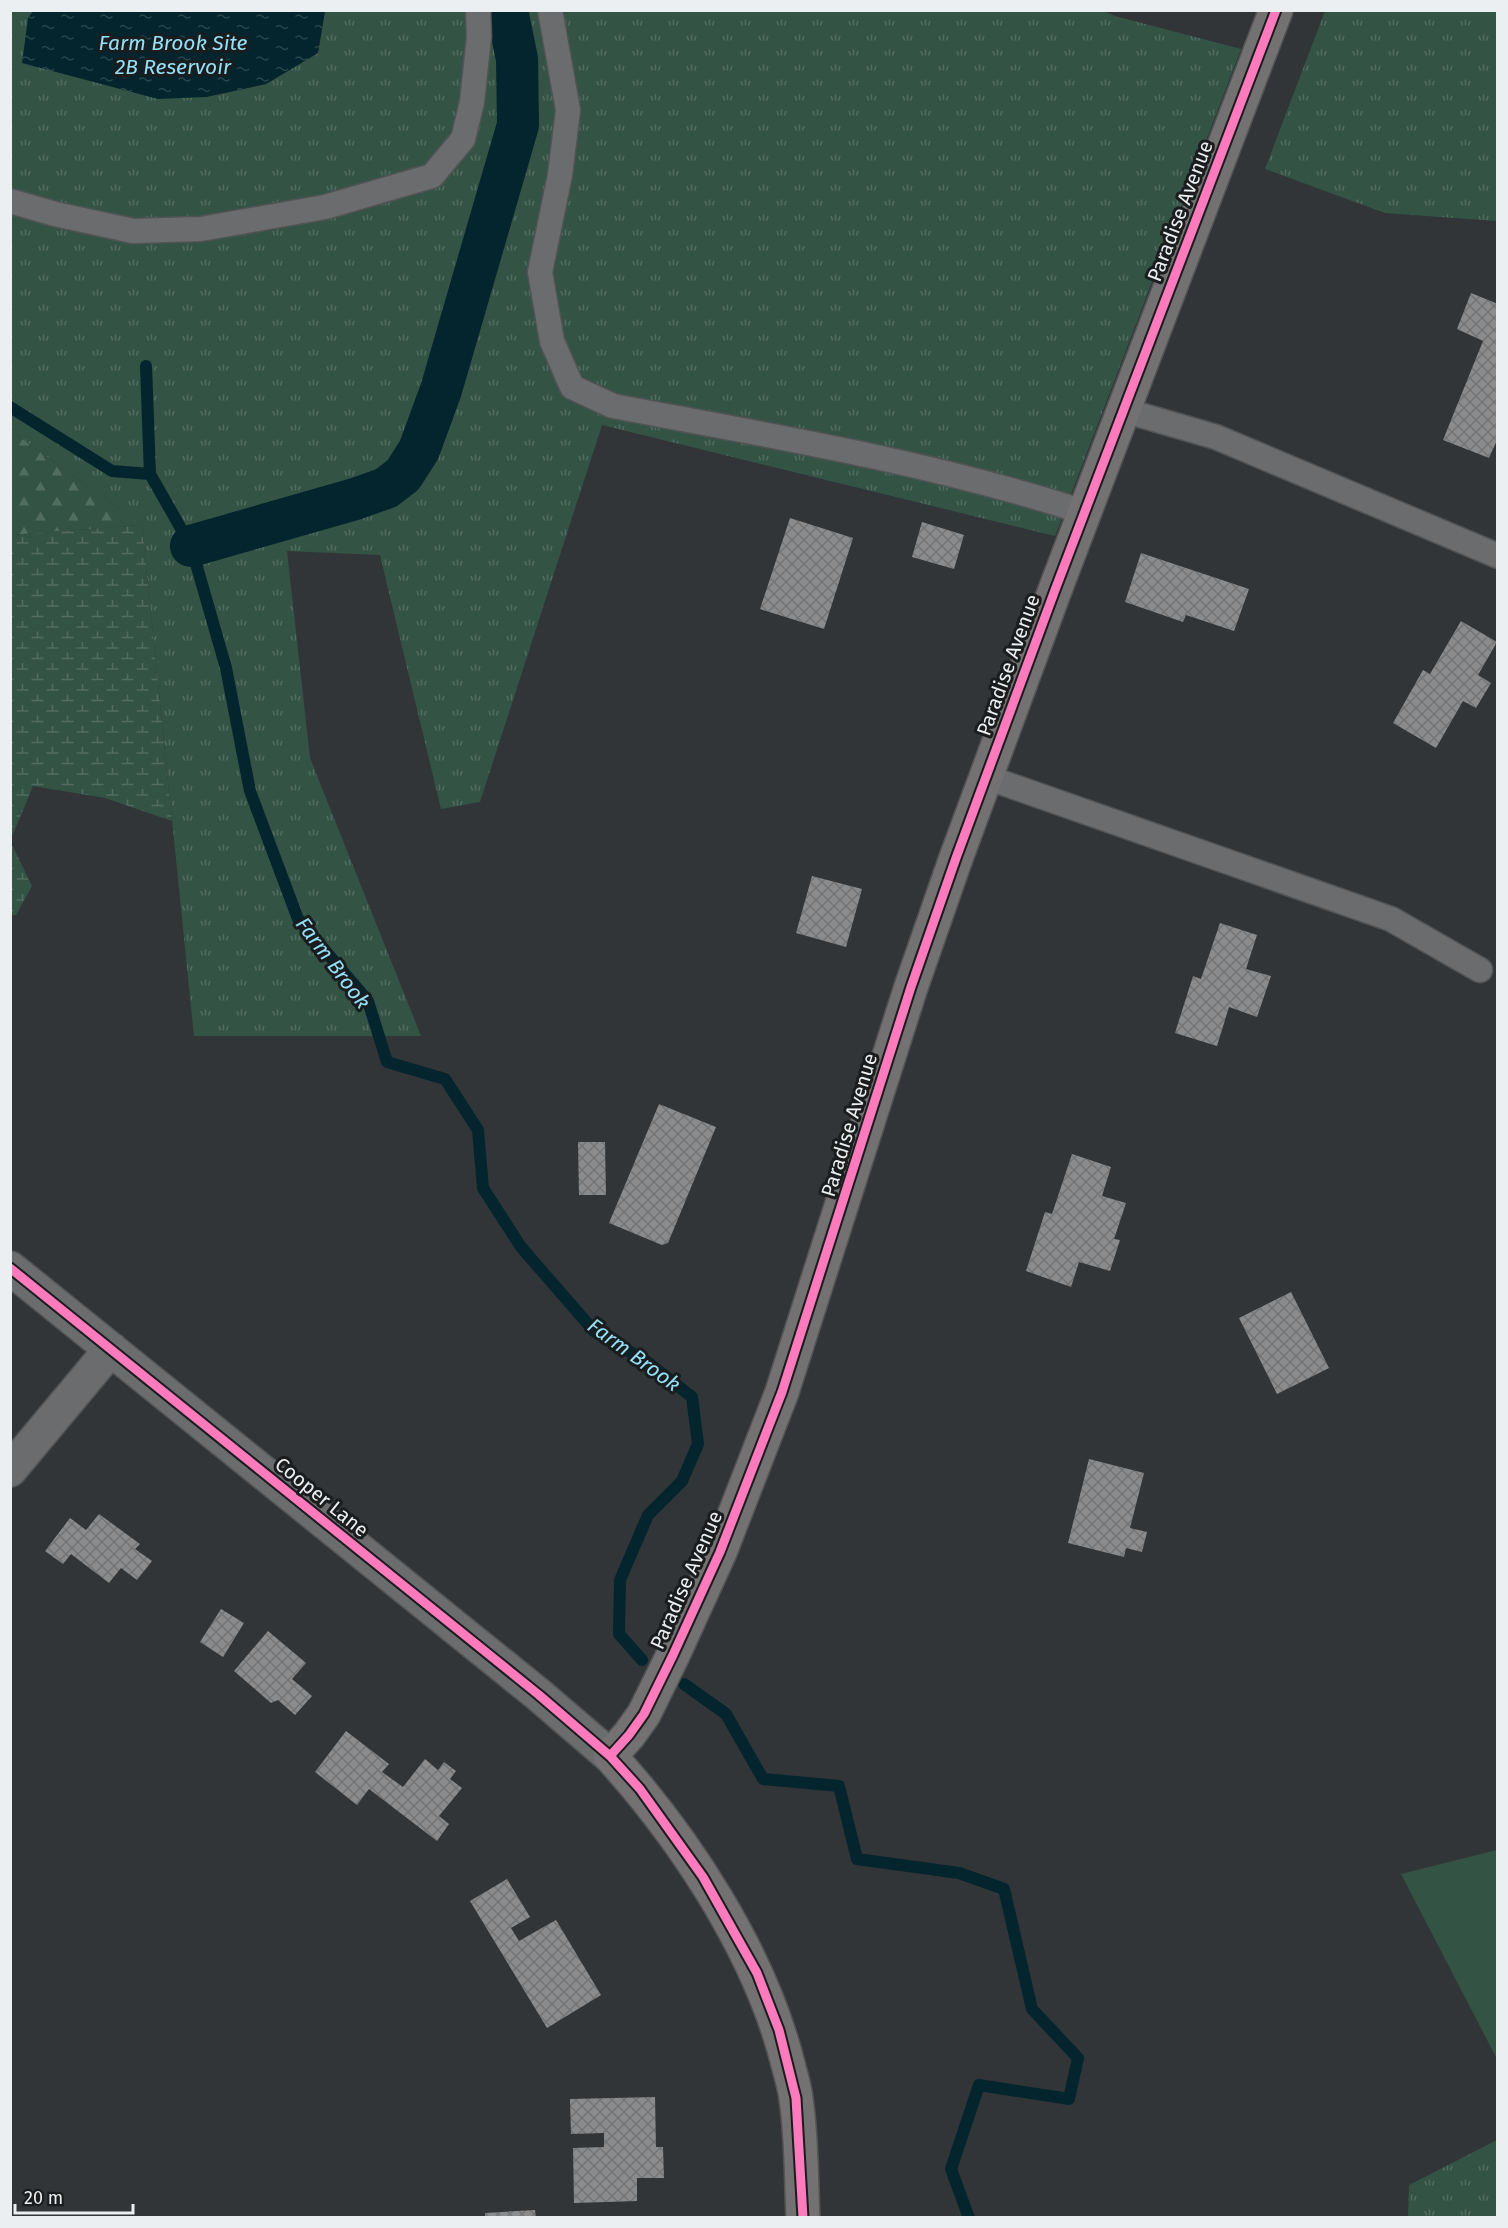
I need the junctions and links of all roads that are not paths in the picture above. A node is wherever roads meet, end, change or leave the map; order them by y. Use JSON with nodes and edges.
{"nodes":[{"id":1,"x":478,"y":10,"type":"edge"},
{"id":2,"x":550,"y":10,"type":"edge"},
{"id":3,"x":1276,"y":10,"type":"edge"},
{"id":4,"x":10,"y":201,"type":"edge"},
{"id":5,"x":1123,"y":410,"type":"junction"},
{"id":6,"x":1084,"y":512,"type":"junction"},
{"id":7,"x":1497,"y":556,"type":"edge"},
{"id":8,"x":986,"y":777,"type":"junction"},
{"id":9,"x":1480,"y":970,"type":"dead end"},
{"id":10,"x":10,"y":1268,"type":"edge"},
{"id":11,"x":111,"y":1349,"type":"junction"},
{"id":12,"x":10,"y":1470,"type":"edge"},
{"id":13,"x":610,"y":1756,"type":"junction"},
{"id":14,"x":803,"y":2217,"type":"edge"}],
"edges":[{"from":1,"to":4,"type":"lane"},
{"from":2,"to":6,"type":"lane"},
{"from":3,"to":5,"type":"street","name":"Paradise Avenue"},
{"from":5,"to":6,"type":"street","name":"Paradise Avenue"},
{"from":5,"to":7,"type":"lane"},
{"from":6,"to":8,"type":"street","name":"Paradise Avenue"},
{"from":8,"to":9,"type":"lane"},
{"from":8,"to":13,"type":"street","name":"Paradise Avenue"},
{"from":10,"to":11,"type":"street","name":"Cooper Lane"},
{"from":11,"to":12,"type":"street"},
{"from":11,"to":13,"type":"street","name":"Cooper Lane"},
{"from":13,"to":14,"type":"street"}]}
